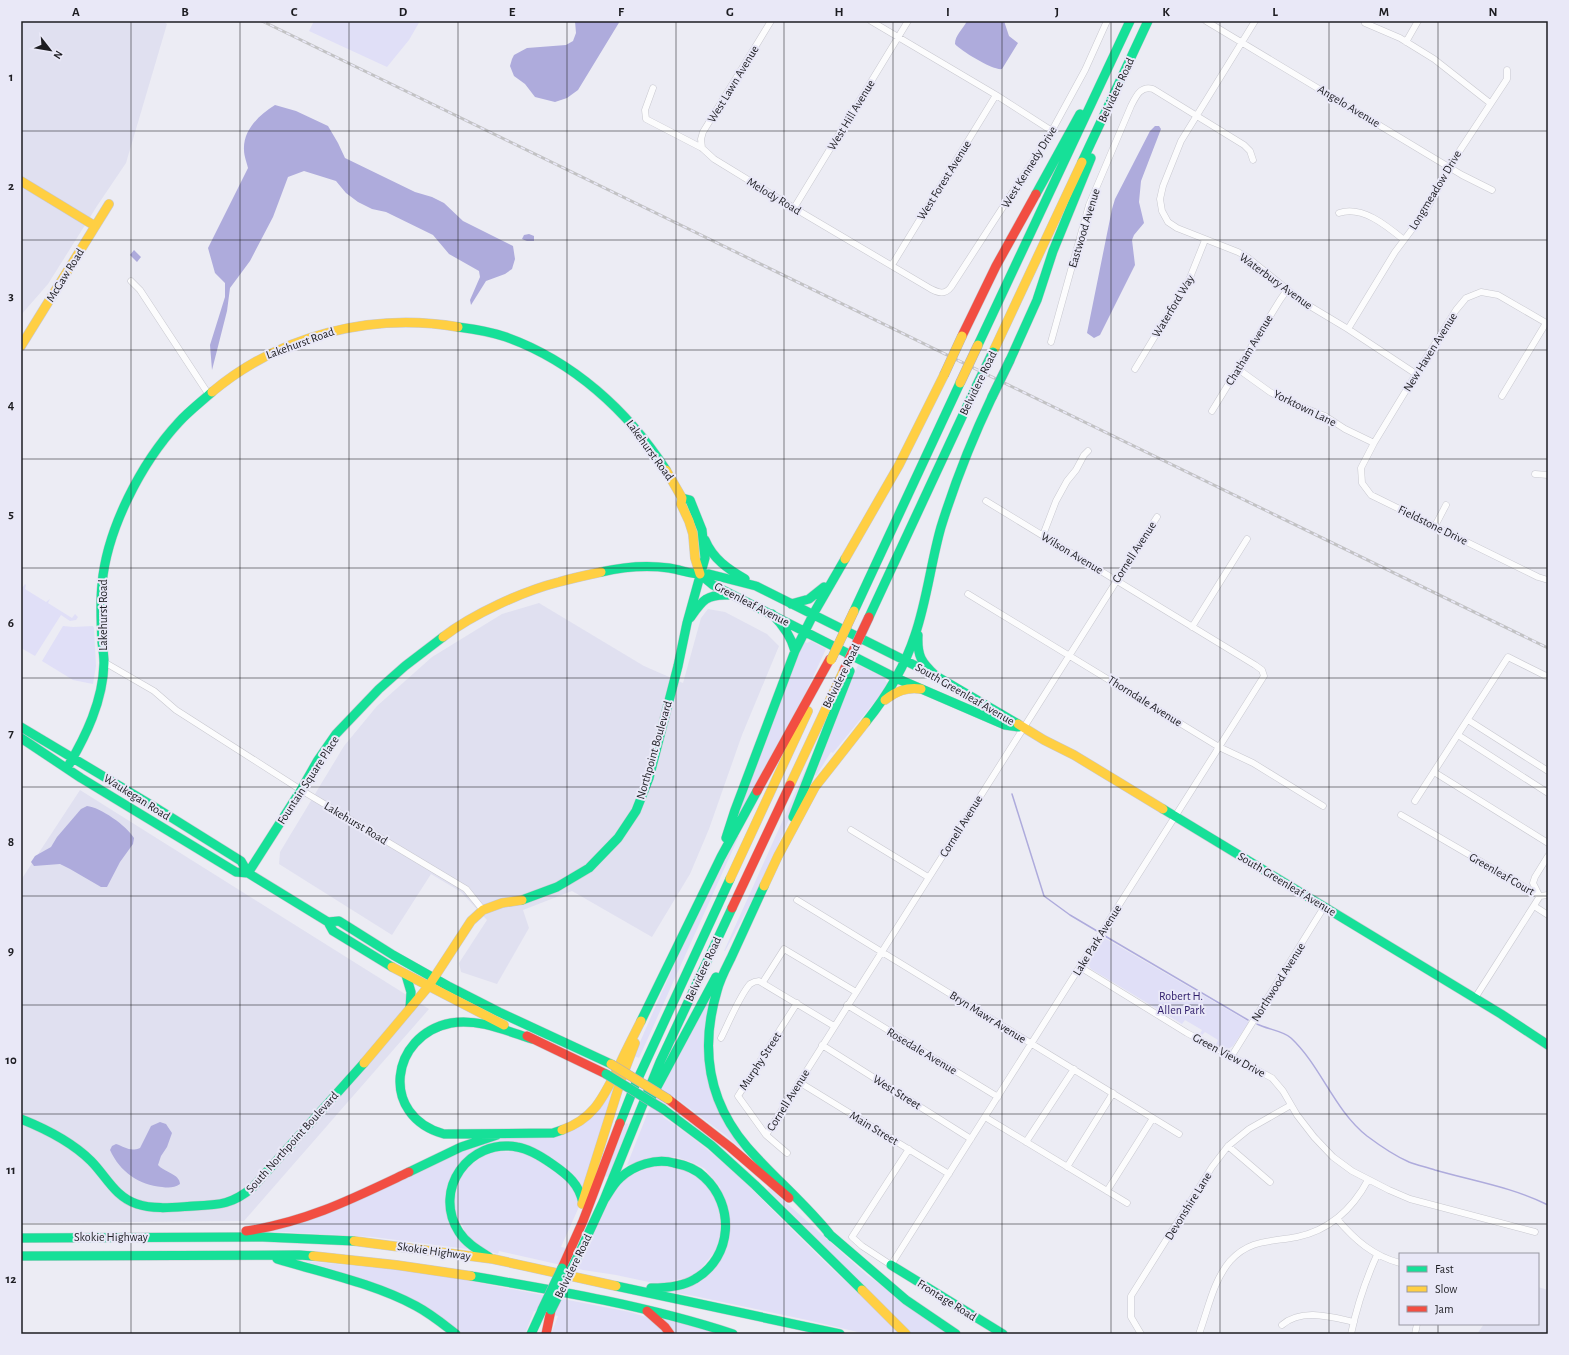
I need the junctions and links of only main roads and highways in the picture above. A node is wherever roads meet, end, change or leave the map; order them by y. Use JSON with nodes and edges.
{"nodes":[{"id":1,"x":1148,"y":21,"type":"edge"},
{"id":2,"x":1129,"y":23,"type":"edge"},
{"id":3,"x":1135,"y":50,"type":"junction"},
{"id":4,"x":21,"y":181,"type":"edge"},
{"id":5,"x":109,"y":204,"type":"dead end"},
{"id":6,"x":95,"y":226,"type":"junction"},
{"id":7,"x":21,"y":346,"type":"edge"},
{"id":8,"x":682,"y":498,"type":"junction"},
{"id":9,"x":702,"y":530,"type":"junction"},
{"id":10,"x":700,"y":575,"type":"junction"},
{"id":11,"x":834,"y":577,"type":"junction"},
{"id":12,"x":756,"y":586,"type":"junction"},
{"id":13,"x":733,"y":595,"type":"junction"},
{"id":14,"x":791,"y":604,"type":"junction"},
{"id":15,"x":772,"y":614,"type":"junction"},
{"id":16,"x":812,"y":614,"type":"junction"},
{"id":17,"x":686,"y":623,"type":"junction"},
{"id":18,"x":918,"y":626,"type":"junction"},
{"id":19,"x":804,"y":630,"type":"junction"},
{"id":20,"x":795,"y":651,"type":"junction"},
{"id":21,"x":831,"y":659,"type":"junction"},
{"id":22,"x":904,"y":660,"type":"junction"},
{"id":23,"x":847,"y":670,"type":"junction"},
{"id":24,"x":936,"y":676,"type":"junction"},
{"id":25,"x":896,"y":678,"type":"junction"},
{"id":26,"x":921,"y":689,"type":"junction"},
{"id":27,"x":880,"y":704,"type":"junction"},
{"id":28,"x":21,"y":727,"type":"edge"},
{"id":29,"x":1024,"y":728,"type":"junction"},
{"id":30,"x":21,"y":738,"type":"edge"},
{"id":31,"x":73,"y":758,"type":"junction"},
{"id":32,"x":67,"y":768,"type":"junction"},
{"id":33,"x":778,"y":856,"type":"junction"},
{"id":34,"x":721,"y":857,"type":"junction"},
{"id":35,"x":248,"y":873,"type":"junction"},
{"id":36,"x":749,"y":919,"type":"junction"},
{"id":37,"x":328,"y":922,"type":"junction"},
{"id":38,"x":406,"y":975,"type":"junction"},
{"id":39,"x":434,"y":978,"type":"junction"},
{"id":40,"x":662,"y":980,"type":"junction"},
{"id":41,"x":428,"y":987,"type":"junction"},
{"id":42,"x":410,"y":1008,"type":"junction"},
{"id":43,"x":532,"y":1039,"type":"junction"},
{"id":44,"x":1548,"y":1045,"type":"edge"},
{"id":45,"x":21,"y":1118,"type":"edge"},
{"id":46,"x":497,"y":1134,"type":"junction"},
{"id":47,"x":631,"y":1136,"type":"junction"},
{"id":48,"x":604,"y":1200,"type":"junction"},
{"id":49,"x":583,"y":1203,"type":"junction"},
{"id":50,"x":179,"y":1237,"type":"junction"},
{"id":51,"x":832,"y":1237,"type":"junction"},
{"id":52,"x":21,"y":1238,"type":"edge"},
{"id":53,"x":571,"y":1253,"type":"junction"},
{"id":54,"x":21,"y":1256,"type":"edge"},
{"id":55,"x":71,"y":1256,"type":"junction"},
{"id":56,"x":268,"y":1256,"type":"junction"},
{"id":57,"x":493,"y":1260,"type":"junction"},
{"id":58,"x":21,"y":1261,"type":"edge"},
{"id":59,"x":891,"y":1265,"type":"road end"},
{"id":60,"x":625,"y":1287,"type":"junction"},
{"id":61,"x":643,"y":1308,"type":"junction"},
{"id":62,"x":547,"y":1310,"type":"junction"},
{"id":63,"x":903,"y":1331,"type":"edge"},
{"id":64,"x":456,"y":1334,"type":"edge"},
{"id":65,"x":531,"y":1334,"type":"edge"},
{"id":66,"x":540,"y":1334,"type":"edge"},
{"id":67,"x":546,"y":1334,"type":"edge"},
{"id":68,"x":670,"y":1334,"type":"edge"},
{"id":69,"x":733,"y":1334,"type":"edge"},
{"id":70,"x":840,"y":1334,"type":"edge"},
{"id":71,"x":956,"y":1334,"type":"edge"},
{"id":72,"x":1003,"y":1334,"type":"edge"}],
"edges":[{"from":1,"to":3,"type":"main road","name":"Belvidere Road"},
{"from":2,"to":11,"type":"main road","bridge":true},
{"from":2,"to":21,"type":"main road","name":"Belvidere Road","bridge":true},
{"from":3,"to":18,"type":"main road","bridge":true},
{"from":3,"to":23,"type":"main road","name":"Belvidere Road","bridge":true},
{"from":4,"to":6,"type":"main road"},
{"from":5,"to":6,"type":"main road","name":"McGaw Road"},
{"from":6,"to":7,"type":"main road","name":"McGaw Road"},
{"from":8,"to":9,"type":"main road","name":"Lakehurst Road"},
{"from":8,"to":10,"type":"main road","name":"Lakehurst Road"},
{"from":8,"to":31,"type":"main road","name":"Lakehurst Road"},
{"from":9,"to":10,"type":"main road","name":"Lakehurst Road"},
{"from":9,"to":12,"type":"main road"},
{"from":10,"to":12,"type":"main road","name":"Greenleaf Avenue"},
{"from":10,"to":13,"type":"main road","name":"Greenleaf Avenue"},
{"from":10,"to":17,"type":"main road","name":"Northpoint Boulevard"},
{"from":10,"to":35,"type":"main road","name":"Fountain Square Place"},
{"from":11,"to":14,"type":"main road"},
{"from":11,"to":16,"type":"main road"},
{"from":12,"to":14,"type":"main road","name":"Greenleaf Avenue"},
{"from":13,"to":15,"type":"main road","name":"Greenleaf Avenue"},
{"from":13,"to":17,"type":"main road"},
{"from":14,"to":16,"type":"main road","name":"Greenleaf Avenue"},
{"from":15,"to":19,"type":"main road","name":"Greenleaf Avenue"},
{"from":15,"to":20,"type":"main road"},
{"from":16,"to":19,"type":"main road"},
{"from":16,"to":22,"type":"main road","name":"Greenleaf Avenue"},
{"from":17,"to":39,"type":"main road","name":"Northpoint Boulevard"},
{"from":18,"to":22,"type":"main road"},
{"from":18,"to":24,"type":"main road"},
{"from":19,"to":20,"type":"main road"},
{"from":19,"to":25,"type":"main road","name":"Greenleaf Avenue"},
{"from":20,"to":34,"type":"main road"},
{"from":21,"to":34,"type":"main road"},
{"from":21,"to":53,"type":"main road","name":"Belvidere Road"},
{"from":22,"to":24,"type":"main road","name":"South Greenleaf Avenue"},
{"from":22,"to":25,"type":"main road"},
{"from":23,"to":33,"type":"main road"},
{"from":23,"to":47,"type":"main road","name":"Belvidere Road"},
{"from":24,"to":29,"type":"main road","name":"South Greenleaf Avenue"},
{"from":25,"to":26,"type":"main road","name":"South Greenleaf Avenue"},
{"from":25,"to":27,"type":"main road"},
{"from":26,"to":27,"type":"main road"},
{"from":26,"to":29,"type":"main road","name":"South Greenleaf Avenue"},
{"from":27,"to":33,"type":"main road"},
{"from":28,"to":31,"type":"main road","name":"Waukegan Road"},
{"from":29,"to":44,"type":"main road","name":"South Greenleaf Avenue"},
{"from":30,"to":32,"type":"main road","name":"Waukegan Road"},
{"from":31,"to":32,"type":"main road","name":"Lakehurst Road"},
{"from":31,"to":35,"type":"main road","name":"Waukegan Road"},
{"from":32,"to":35,"type":"main road","name":"Waukegan Road"},
{"from":33,"to":36,"type":"main road"},
{"from":34,"to":40,"type":"main road"},
{"from":35,"to":37,"type":"main road","name":"Waukegan Road"},
{"from":36,"to":47,"type":"main road"},
{"from":36,"to":51,"type":"main road"},
{"from":37,"to":38,"type":"main road","name":"Waukegan Road"},
{"from":37,"to":39,"type":"main road","name":"Waukegan Road"},
{"from":38,"to":41,"type":"main road","name":"Waukegan Road"},
{"from":38,"to":42,"type":"main road"},
{"from":39,"to":41,"type":"main road","name":"Northpoint Boulevard"},
{"from":39,"to":51,"type":"main road","name":"Waukegan Road","bridge":true},
{"from":40,"to":46,"type":"main road"},
{"from":40,"to":49,"type":"main road"},
{"from":41,"to":42,"type":"main road","name":"South Northpoint Boulevard"},
{"from":41,"to":43,"type":"main road","name":"Waukegan Road"},
{"from":42,"to":45,"type":"main road","name":"South Northpoint Boulevard"},
{"from":43,"to":46,"type":"main road"},
{"from":43,"to":63,"type":"main road","bridge":true},
{"from":46,"to":50,"type":"main road"},
{"from":47,"to":48,"type":"main road","name":"Belvidere Road"},
{"from":48,"to":53,"type":"main road","name":"Belvidere Road"},
{"from":48,"to":60,"type":"main road"},
{"from":49,"to":53,"type":"main road"},
{"from":49,"to":57,"type":"main road"},
{"from":50,"to":52,"type":"main road","name":"Skokie Highway"},
{"from":50,"to":57,"type":"main road","name":"Skokie Highway"},
{"from":51,"to":71,"type":"main road"},
{"from":53,"to":62,"type":"main road","name":"Belvidere Road","bridge":true},
{"from":53,"to":62,"type":"main road","name":"Belvidere Road","bridge":true},
{"from":54,"to":55,"type":"main road","name":"Skokie Highway"},
{"from":55,"to":56,"type":"main road","name":"Skokie Highway"},
{"from":55,"to":58,"type":"main road"},
{"from":56,"to":61,"type":"main road","name":"Skokie Highway"},
{"from":56,"to":64,"type":"main road"},
{"from":57,"to":60,"type":"main road","name":"Skokie Highway"},
{"from":59,"to":72,"type":"main road","name":"Frontage Road"},
{"from":60,"to":70,"type":"main road","name":"Skokie Highway"},
{"from":61,"to":68,"type":"main road"},
{"from":61,"to":69,"type":"main road","name":"Skokie Highway"},
{"from":62,"to":65,"type":"main road","name":"Belvidere Road"},
{"from":62,"to":66,"type":"main road","name":"Belvidere Road"},
{"from":62,"to":67,"type":"main road"}]}
